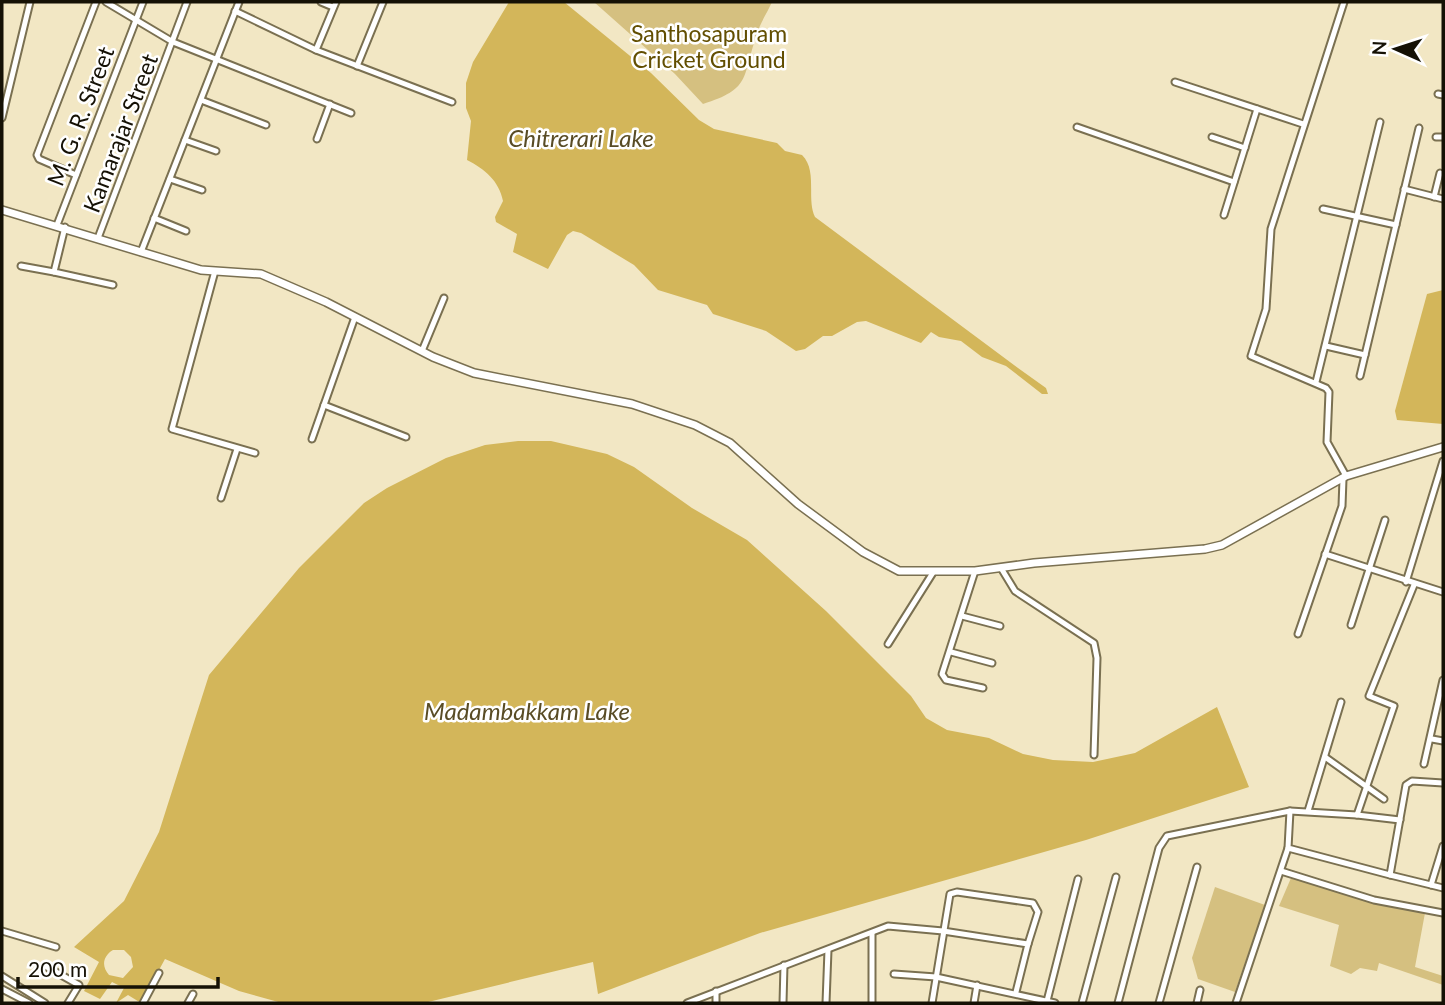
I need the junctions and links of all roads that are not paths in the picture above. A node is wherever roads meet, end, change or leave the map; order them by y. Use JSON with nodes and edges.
{"nodes":[{"id":1,"x":30,"y":2,"type":"edge"},
{"id":2,"x":96,"y":2,"type":"edge"},
{"id":3,"x":106,"y":2,"type":"edge"},
{"id":4,"x":143,"y":2,"type":"edge"},
{"id":5,"x":187,"y":2,"type":"edge"},
{"id":6,"x":239,"y":2,"type":"edge"},
{"id":7,"x":321,"y":2,"type":"edge"},
{"id":8,"x":383,"y":2,"type":"edge"},
{"id":9,"x":1344,"y":2,"type":"edge"},
{"id":10,"x":335,"y":4,"type":"edge"},
{"id":11,"x":235,"y":11,"type":"junction"},
{"id":12,"x":136,"y":19,"type":"junction"},
{"id":13,"x":173,"y":41,"type":"junction"},
{"id":14,"x":316,"y":50,"type":"junction"},
{"id":15,"x":217,"y":59,"type":"junction"},
{"id":16,"x":357,"y":66,"type":"junction"},
{"id":17,"x":1175,"y":82,"type":"dead end"},
{"id":18,"x":201,"y":100,"type":"junction"},
{"id":19,"x":452,"y":102,"type":"dead end"},
{"id":20,"x":330,"y":104,"type":"junction"},
{"id":21,"x":1258,"y":109,"type":"junction"},
{"id":22,"x":351,"y":113,"type":"dead end"},
{"id":23,"x":2,"y":118,"type":"edge"},
{"id":24,"x":1380,"y":122,"type":"dead end"},
{"id":25,"x":1303,"y":124,"type":"junction"},
{"id":26,"x":266,"y":125,"type":"dead end"},
{"id":27,"x":1077,"y":127,"type":"dead end"},
{"id":28,"x":1419,"y":128,"type":"dead end"},
{"id":29,"x":1212,"y":137,"type":"dead end"},
{"id":30,"x":317,"y":139,"type":"dead end"},
{"id":31,"x":185,"y":140,"type":"junction"},
{"id":32,"x":1245,"y":148,"type":"junction"},
{"id":33,"x":216,"y":151,"type":"dead end"},
{"id":34,"x":1440,"y":173,"type":"dead end"},
{"id":35,"x":76,"y":175,"type":"junction"},
{"id":36,"x":170,"y":179,"type":"junction"},
{"id":37,"x":1234,"y":182,"type":"junction"},
{"id":38,"x":1404,"y":189,"type":"junction"},
{"id":39,"x":202,"y":190,"type":"dead end"},
{"id":40,"x":1434,"y":197,"type":"junction"},
{"id":41,"x":1443,"y":199,"type":"edge"},
{"id":42,"x":1323,"y":209,"type":"dead end"},
{"id":43,"x":2,"y":210,"type":"edge"},
{"id":44,"x":1224,"y":215,"type":"dead end"},
{"id":45,"x":1357,"y":216,"type":"junction"},
{"id":46,"x":155,"y":218,"type":"junction"},
{"id":47,"x":1396,"y":225,"type":"junction"},
{"id":48,"x":61,"y":226,"type":"junction"},
{"id":49,"x":186,"y":231,"type":"dead end"},
{"id":50,"x":98,"y":238,"type":"junction"},
{"id":51,"x":141,"y":252,"type":"junction"},
{"id":52,"x":21,"y":266,"type":"dead end"},
{"id":53,"x":215,"y":271,"type":"junction"},
{"id":54,"x":54,"y":272,"type":"junction"},
{"id":55,"x":113,"y":285,"type":"dead end"},
{"id":56,"x":444,"y":298,"type":"dead end"},
{"id":57,"x":355,"y":317,"type":"junction"},
{"id":58,"x":1326,"y":346,"type":"junction"},
{"id":59,"x":422,"y":351,"type":"junction"},
{"id":60,"x":1364,"y":355,"type":"junction"},
{"id":61,"x":1360,"y":376,"type":"dead end"},
{"id":62,"x":1316,"y":382,"type":"junction"},
{"id":63,"x":324,"y":405,"type":"junction"},
{"id":64,"x":406,"y":437,"type":"dead end"},
{"id":65,"x":312,"y":439,"type":"dead end"},
{"id":66,"x":1443,"y":447,"type":"edge"},
{"id":67,"x":237,"y":449,"type":"junction"},
{"id":68,"x":255,"y":453,"type":"dead end"},
{"id":69,"x":1443,"y":461,"type":"edge"},
{"id":70,"x":1345,"y":478,"type":"junction"},
{"id":71,"x":221,"y":499,"type":"dead end"},
{"id":72,"x":1385,"y":520,"type":"dead end"},
{"id":73,"x":1325,"y":554,"type":"junction"},
{"id":74,"x":1001,"y":568,"type":"junction"},
{"id":75,"x":1369,"y":570,"type":"junction"},
{"id":76,"x":934,"y":571,"type":"junction"},
{"id":77,"x":975,"y":571,"type":"junction"},
{"id":78,"x":1406,"y":582,"type":"junction"},
{"id":79,"x":1414,"y":585,"type":"junction"},
{"id":80,"x":1443,"y":592,"type":"edge"},
{"id":81,"x":961,"y":616,"type":"junction"},
{"id":82,"x":1351,"y":625,"type":"dead end"},
{"id":83,"x":1000,"y":626,"type":"dead end"},
{"id":84,"x":1298,"y":634,"type":"dead end"},
{"id":85,"x":888,"y":644,"type":"dead end"},
{"id":86,"x":951,"y":652,"type":"junction"},
{"id":87,"x":992,"y":663,"type":"dead end"},
{"id":88,"x":1443,"y":680,"type":"edge"},
{"id":89,"x":983,"y":688,"type":"dead end"},
{"id":90,"x":1341,"y":702,"type":"dead end"},
{"id":91,"x":1432,"y":739,"type":"junction"},
{"id":92,"x":1443,"y":741,"type":"edge"},
{"id":93,"x":1094,"y":755,"type":"dead end"},
{"id":94,"x":1325,"y":757,"type":"junction"},
{"id":95,"x":1424,"y":764,"type":"dead end"},
{"id":96,"x":1443,"y":783,"type":"edge"},
{"id":97,"x":1366,"y":787,"type":"junction"},
{"id":98,"x":1384,"y":800,"type":"dead end"},
{"id":99,"x":1290,"y":811,"type":"junction"},
{"id":100,"x":1308,"y":811,"type":"junction"},
{"id":101,"x":1357,"y":815,"type":"junction"},
{"id":102,"x":1400,"y":820,"type":"junction"},
{"id":103,"x":1443,"y":845,"type":"edge"},
{"id":104,"x":1288,"y":848,"type":"junction"},
{"id":105,"x":1197,"y":867,"type":"dead end"},
{"id":106,"x":1280,"y":871,"type":"junction"},
{"id":107,"x":1390,"y":875,"type":"junction"},
{"id":108,"x":1116,"y":877,"type":"dead end"},
{"id":109,"x":1078,"y":879,"type":"dead end"},
{"id":110,"x":1431,"y":885,"type":"junction"},
{"id":111,"x":1443,"y":888,"type":"edge"},
{"id":112,"x":1443,"y":913,"type":"edge"},
{"id":113,"x":2,"y":931,"type":"edge"},
{"id":114,"x":943,"y":931,"type":"junction"},
{"id":115,"x":872,"y":933,"type":"junction"},
{"id":116,"x":1028,"y":944,"type":"junction"},
{"id":117,"x":56,"y":947,"type":"dead end"},
{"id":118,"x":828,"y":950,"type":"junction"},
{"id":119,"x":784,"y":965,"type":"junction"},
{"id":120,"x":47,"y":967,"type":"dead end"},
{"id":121,"x":159,"y":973,"type":"dead end"},
{"id":122,"x":894,"y":974,"type":"dead end"},
{"id":123,"x":2,"y":976,"type":"edge"},
{"id":124,"x":936,"y":976,"type":"junction"},
{"id":125,"x":977,"y":985,"type":"junction"},
{"id":126,"x":2,"y":989,"type":"edge"},
{"id":127,"x":1200,"y":990,"type":"dead end"},
{"id":128,"x":716,"y":991,"type":"junction"},
{"id":129,"x":1016,"y":992,"type":"junction"},
{"id":130,"x":193,"y":994,"type":"dead end"},
{"id":131,"x":1047,"y":1001,"type":"junction"},
{"id":132,"x":72,"y":1002,"type":"edge"},
{"id":133,"x":29,"y":1003,"type":"edge"},
{"id":134,"x":45,"y":1003,"type":"edge"},
{"id":135,"x":143,"y":1003,"type":"edge"},
{"id":136,"x":188,"y":1003,"type":"edge"},
{"id":137,"x":687,"y":1003,"type":"edge"},
{"id":138,"x":716,"y":1003,"type":"edge"},
{"id":139,"x":783,"y":1003,"type":"edge"},
{"id":140,"x":826,"y":1003,"type":"edge"},
{"id":141,"x":872,"y":1003,"type":"edge"},
{"id":142,"x":932,"y":1003,"type":"edge"},
{"id":143,"x":974,"y":1003,"type":"edge"},
{"id":144,"x":1055,"y":1003,"type":"edge"},
{"id":145,"x":1082,"y":1003,"type":"edge"},
{"id":146,"x":1118,"y":1003,"type":"edge"},
{"id":147,"x":1159,"y":1003,"type":"edge"},
{"id":148,"x":1197,"y":1003,"type":"edge"},
{"id":149,"x":1236,"y":1003,"type":"edge"}],
"edges":[{"from":1,"to":23,"type":"street"},
{"from":2,"to":35,"type":"street"},
{"from":3,"to":12,"type":"street"},
{"from":4,"to":12,"type":"street","name":"M. G. R. Street"},
{"from":5,"to":13,"type":"street","name":"Kamarajar Street"},
{"from":6,"to":11,"type":"street"},
{"from":7,"to":10,"type":"street"},
{"from":8,"to":16,"type":"street"},
{"from":9,"to":25,"type":"street"},
{"from":10,"to":14,"type":"street"},
{"from":11,"to":14,"type":"street"},
{"from":11,"to":15,"type":"street"},
{"from":12,"to":13,"type":"street"},
{"from":12,"to":35,"type":"street","name":"M. G. R. Street"},
{"from":13,"to":15,"type":"street"},
{"from":13,"to":50,"type":"street","name":"Kamarajar Street"},
{"from":14,"to":16,"type":"street"},
{"from":15,"to":18,"type":"street"},
{"from":15,"to":20,"type":"street"},
{"from":16,"to":19,"type":"street"},
{"from":17,"to":21,"type":"street"},
{"from":18,"to":26,"type":"street"},
{"from":18,"to":31,"type":"street"},
{"from":20,"to":22,"type":"street"},
{"from":20,"to":30,"type":"street"},
{"from":21,"to":25,"type":"street"},
{"from":21,"to":32,"type":"street"},
{"from":24,"to":45,"type":"street"},
{"from":25,"to":62,"type":"street"},
{"from":27,"to":37,"type":"street"},
{"from":28,"to":38,"type":"street"},
{"from":29,"to":32,"type":"street"},
{"from":31,"to":33,"type":"street"},
{"from":31,"to":36,"type":"street"},
{"from":32,"to":37,"type":"street"},
{"from":34,"to":40,"type":"street"},
{"from":35,"to":48,"type":"street","name":"M. G. R. Street"},
{"from":36,"to":39,"type":"street"},
{"from":36,"to":46,"type":"street"},
{"from":37,"to":44,"type":"street"},
{"from":38,"to":40,"type":"street"},
{"from":38,"to":47,"type":"street"},
{"from":40,"to":41,"type":"street"},
{"from":42,"to":45,"type":"street"},
{"from":43,"to":48,"type":"street"},
{"from":45,"to":47,"type":"street"},
{"from":45,"to":58,"type":"street"},
{"from":46,"to":49,"type":"street"},
{"from":46,"to":51,"type":"street"},
{"from":47,"to":60,"type":"street"},
{"from":48,"to":50,"type":"street"},
{"from":48,"to":54,"type":"street","name":"M. G. R. Street"},
{"from":50,"to":51,"type":"street"},
{"from":51,"to":53,"type":"street"},
{"from":52,"to":54,"type":"street"},
{"from":53,"to":57,"type":"street"},
{"from":53,"to":67,"type":"street"},
{"from":54,"to":55,"type":"street"},
{"from":56,"to":59,"type":"street"},
{"from":57,"to":59,"type":"street"},
{"from":57,"to":63,"type":"street"},
{"from":58,"to":60,"type":"street"},
{"from":58,"to":62,"type":"street"},
{"from":59,"to":76,"type":"street"},
{"from":60,"to":61,"type":"street"},
{"from":62,"to":70,"type":"street"},
{"from":63,"to":64,"type":"street"},
{"from":63,"to":65,"type":"street"},
{"from":66,"to":70,"type":"street"},
{"from":67,"to":68,"type":"street"},
{"from":67,"to":71,"type":"street"},
{"from":69,"to":78,"type":"street"},
{"from":70,"to":73,"type":"street"},
{"from":70,"to":74,"type":"street"},
{"from":72,"to":75,"type":"street"},
{"from":73,"to":75,"type":"street"},
{"from":73,"to":84,"type":"street"},
{"from":74,"to":77,"type":"street"},
{"from":74,"to":93,"type":"street"},
{"from":75,"to":78,"type":"street"},
{"from":75,"to":82,"type":"street"},
{"from":76,"to":77,"type":"street"},
{"from":76,"to":85,"type":"street"},
{"from":77,"to":81,"type":"street"},
{"from":78,"to":79,"type":"street"},
{"from":79,"to":80,"type":"street"},
{"from":79,"to":97,"type":"street"},
{"from":81,"to":83,"type":"street"},
{"from":81,"to":86,"type":"street"},
{"from":86,"to":87,"type":"street"},
{"from":86,"to":89,"type":"street"},
{"from":88,"to":91,"type":"street"},
{"from":90,"to":94,"type":"street"},
{"from":91,"to":92,"type":"street"},
{"from":91,"to":95,"type":"street"},
{"from":94,"to":97,"type":"street"},
{"from":94,"to":100,"type":"street"},
{"from":96,"to":102,"type":"street"},
{"from":97,"to":98,"type":"street"},
{"from":97,"to":101,"type":"street"},
{"from":99,"to":100,"type":"street"},
{"from":99,"to":104,"type":"street"},
{"from":99,"to":146,"type":"street"},
{"from":100,"to":101,"type":"street"},
{"from":101,"to":102,"type":"street"},
{"from":102,"to":107,"type":"street"},
{"from":103,"to":110,"type":"street"},
{"from":104,"to":106,"type":"street"},
{"from":104,"to":107,"type":"street"},
{"from":105,"to":147,"type":"street"},
{"from":106,"to":112,"type":"street"},
{"from":106,"to":149,"type":"street"},
{"from":107,"to":110,"type":"street"},
{"from":108,"to":145,"type":"street"},
{"from":109,"to":131,"type":"street"},
{"from":110,"to":111,"type":"street"},
{"from":113,"to":117,"type":"street"},
{"from":114,"to":115,"type":"street"},
{"from":114,"to":116,"type":"street"},
{"from":114,"to":116,"type":"street"},
{"from":114,"to":124,"type":"street"},
{"from":115,"to":118,"type":"street"},
{"from":115,"to":141,"type":"street"},
{"from":116,"to":129,"type":"street"},
{"from":118,"to":119,"type":"street"},
{"from":118,"to":140,"type":"street"},
{"from":119,"to":128,"type":"street"},
{"from":119,"to":139,"type":"street"},
{"from":120,"to":132,"type":"street"},
{"from":121,"to":135,"type":"street"},
{"from":122,"to":124,"type":"street"},
{"from":123,"to":134,"type":"street"},
{"from":124,"to":125,"type":"street"},
{"from":124,"to":142,"type":"street"},
{"from":125,"to":129,"type":"street"},
{"from":125,"to":143,"type":"street"},
{"from":126,"to":133,"type":"street"},
{"from":127,"to":148,"type":"street"},
{"from":128,"to":137,"type":"street"},
{"from":128,"to":138,"type":"street"},
{"from":129,"to":131,"type":"street"},
{"from":130,"to":136,"type":"street"},
{"from":131,"to":144,"type":"street"}]}
